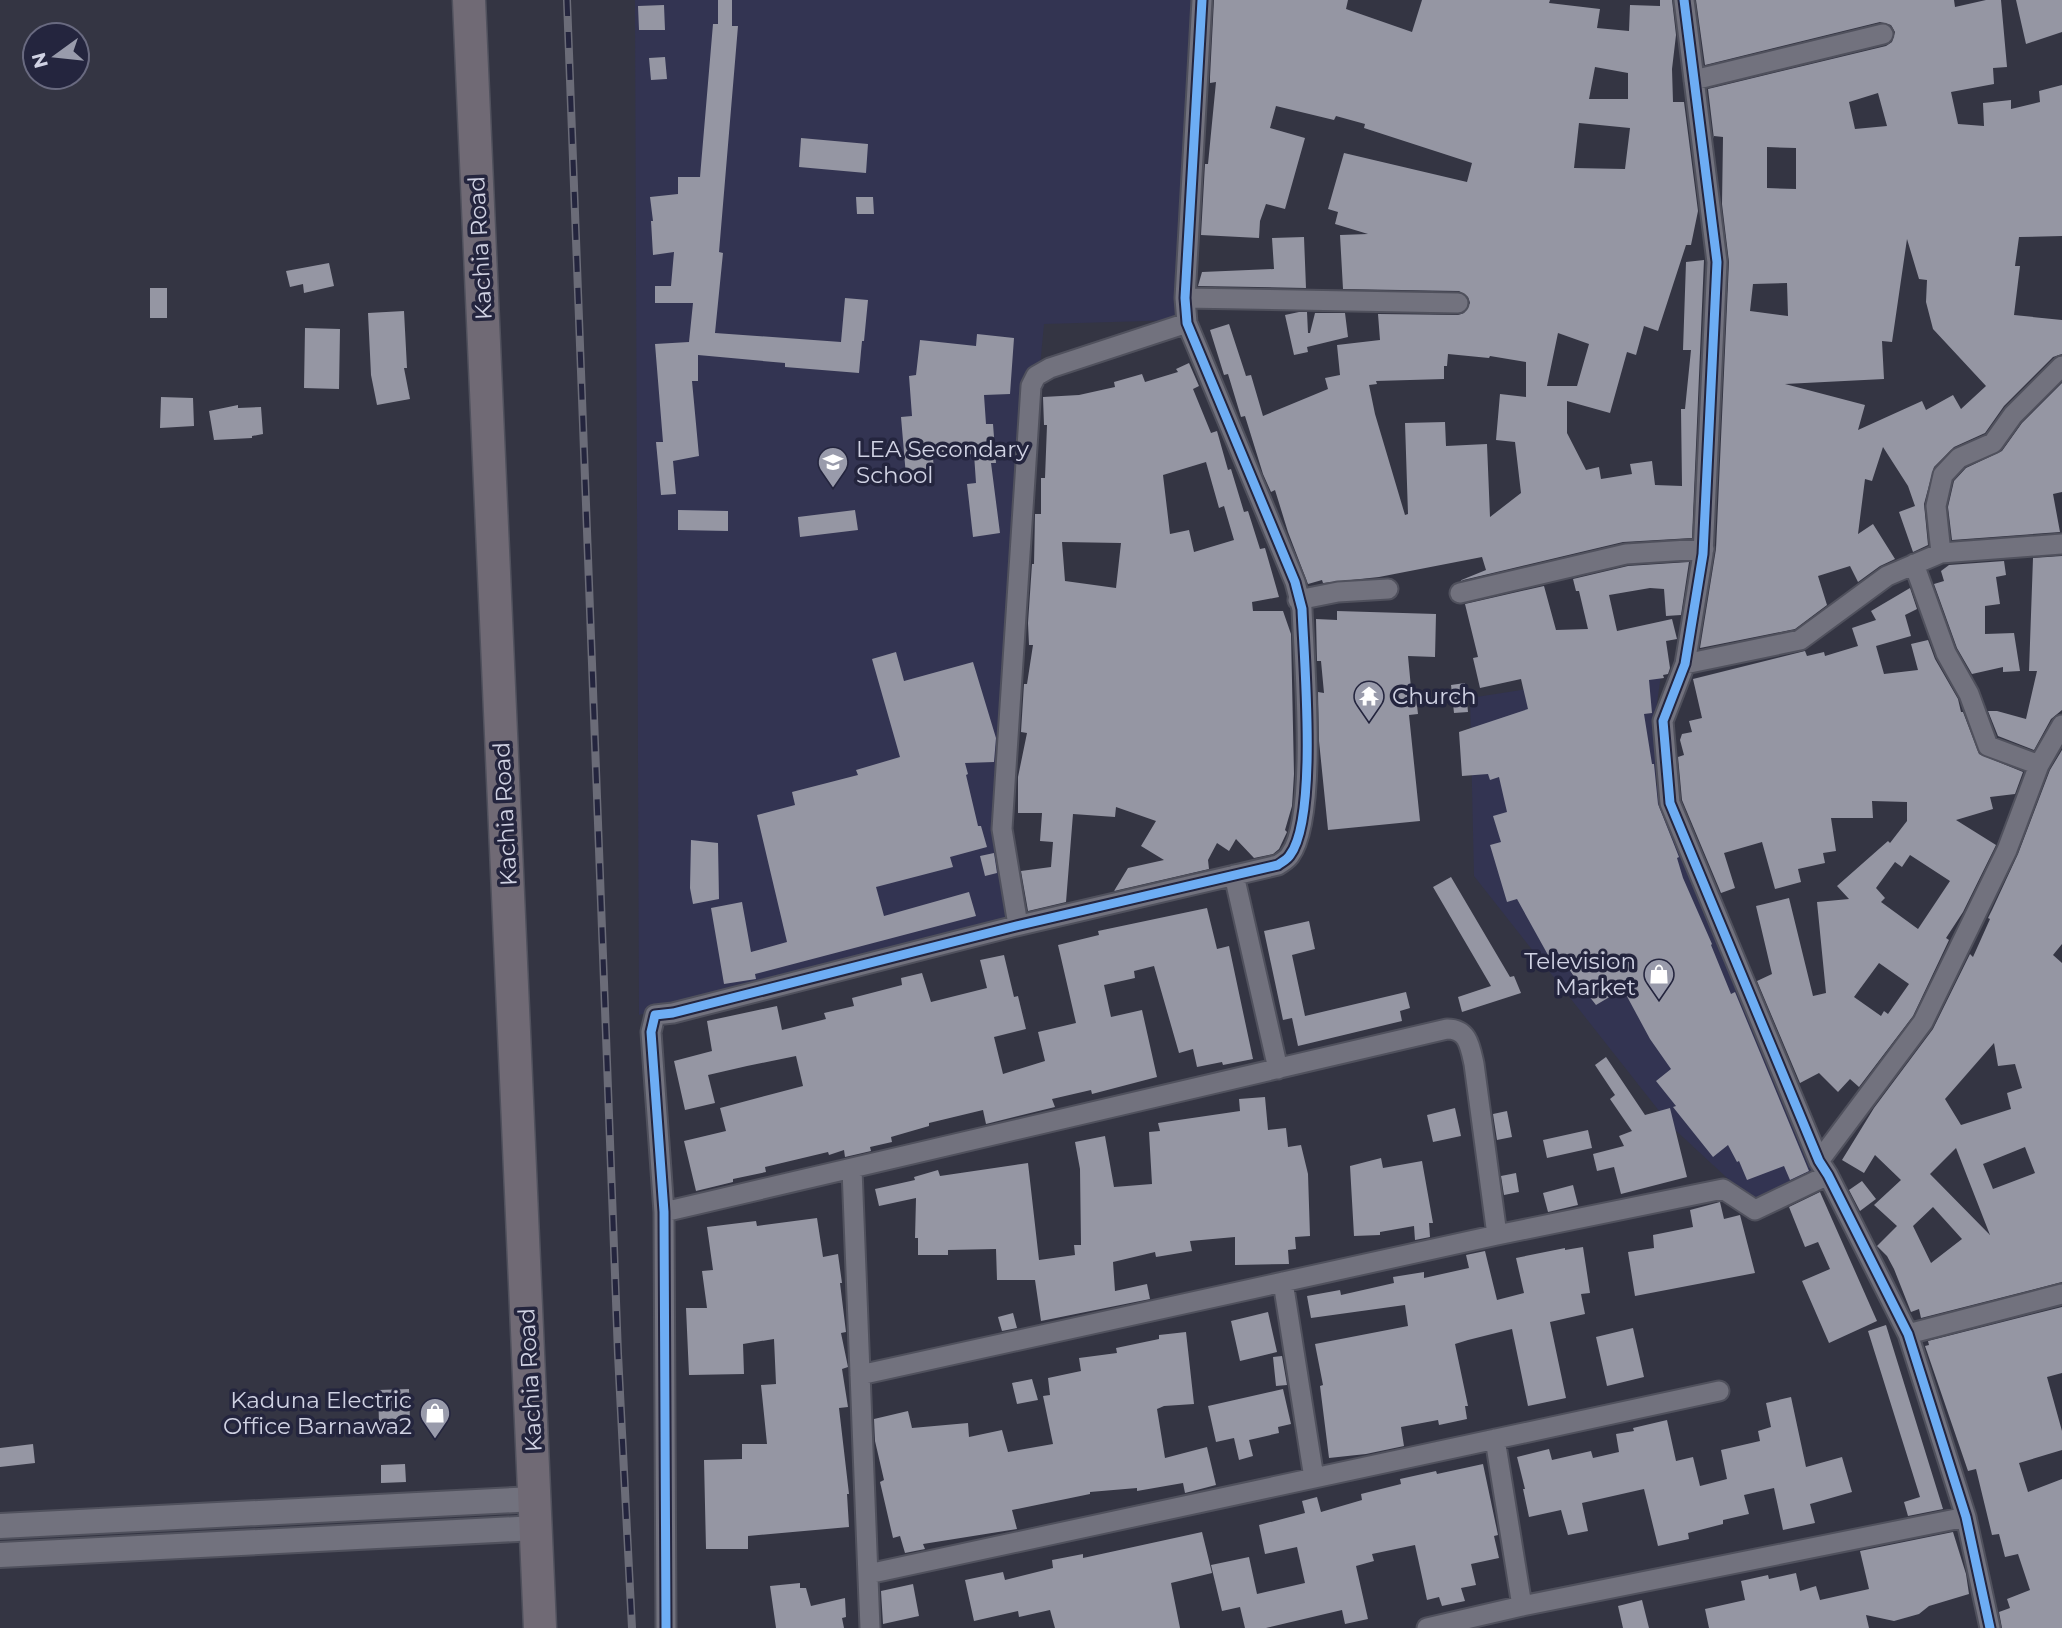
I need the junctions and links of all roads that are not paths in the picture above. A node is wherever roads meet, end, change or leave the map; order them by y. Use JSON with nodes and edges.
{"nodes":[{"id":1,"x":469,"y":0,"type":"edge"},
{"id":2,"x":1202,"y":0,"type":"edge"},
{"id":3,"x":1684,"y":0,"type":"edge"},
{"id":4,"x":1883,"y":34,"type":"dead end"},
{"id":5,"x":1694,"y":80,"type":"junction"},
{"id":6,"x":1185,"y":299,"type":"junction"},
{"id":7,"x":1458,"y":303,"type":"dead end"},
{"id":8,"x":1187,"y":323,"type":"junction"},
{"id":9,"x":2062,"y":366,"type":"edge"},
{"id":10,"x":2062,"y":544,"type":"edge"},
{"id":11,"x":1704,"y":549,"type":"junction"},
{"id":12,"x":1941,"y":553,"type":"junction"},
{"id":13,"x":1914,"y":564,"type":"junction"},
{"id":14,"x":1388,"y":589,"type":"dead end"},
{"id":15,"x":1460,"y":593,"type":"dead end"},
{"id":16,"x":1298,"y":600,"type":"junction"},
{"id":17,"x":1685,"y":664,"type":"junction"},
{"id":18,"x":2062,"y":725,"type":"edge"},
{"id":19,"x":2039,"y":765,"type":"junction"},
{"id":20,"x":1234,"y":875,"type":"junction"},
{"id":21,"x":1016,"y":926,"type":"junction"},
{"id":22,"x":1278,"y":1069,"type":"junction"},
{"id":23,"x":1824,"y":1168,"type":"junction"},
{"id":24,"x":852,"y":1169,"type":"junction"},
{"id":25,"x":664,"y":1212,"type":"junction"},
{"id":26,"x":1497,"y":1235,"type":"junction"},
{"id":27,"x":1283,"y":1282,"type":"junction"},
{"id":28,"x":2062,"y":1294,"type":"edge"},
{"id":29,"x":1908,"y":1334,"type":"junction"},
{"id":30,"x":860,"y":1375,"type":"junction"},
{"id":31,"x":1719,"y":1391,"type":"dead end"},
{"id":32,"x":1495,"y":1439,"type":"junction"},
{"id":33,"x":1314,"y":1478,"type":"junction"},
{"id":34,"x":536,"y":1513,"type":"junction"},
{"id":35,"x":1966,"y":1517,"type":"junction"},
{"id":36,"x":0,"y":1526,"type":"edge"},
{"id":37,"x":0,"y":1555,"type":"edge"},
{"id":38,"x":868,"y":1574,"type":"junction"},
{"id":39,"x":1522,"y":1606,"type":"junction"},
{"id":40,"x":540,"y":1628,"type":"edge"},
{"id":41,"x":666,"y":1628,"type":"edge"},
{"id":42,"x":870,"y":1628,"type":"edge"},
{"id":43,"x":1427,"y":1628,"type":"edge"},
{"id":44,"x":1990,"y":1628,"type":"edge"}],
"edges":[{"from":1,"to":34,"type":"main road","name":"Kachia Road"},
{"from":2,"to":6,"type":"street"},
{"from":3,"to":5,"type":"street"},
{"from":4,"to":5,"type":"street"},
{"from":5,"to":11,"type":"street"},
{"from":6,"to":7,"type":"street"},
{"from":6,"to":8,"type":"street"},
{"from":8,"to":16,"type":"street"},
{"from":8,"to":21,"type":"street"},
{"from":9,"to":12,"type":"street"},
{"from":10,"to":12,"type":"street"},
{"from":11,"to":15,"type":"street"},
{"from":11,"to":17,"type":"street"},
{"from":12,"to":13,"type":"street"},
{"from":13,"to":17,"type":"street"},
{"from":13,"to":19,"type":"street"},
{"from":14,"to":16,"type":"street"},
{"from":16,"to":20,"type":"street"},
{"from":17,"to":23,"type":"street"},
{"from":18,"to":19,"type":"street"},
{"from":19,"to":23,"type":"street"},
{"from":20,"to":21,"type":"street"},
{"from":20,"to":22,"type":"street"},
{"from":21,"to":25,"type":"street"},
{"from":22,"to":24,"type":"street"},
{"from":22,"to":26,"type":"street"},
{"from":23,"to":26,"type":"street"},
{"from":23,"to":29,"type":"street"},
{"from":24,"to":25,"type":"street"},
{"from":24,"to":30,"type":"street"},
{"from":25,"to":41,"type":"street"},
{"from":26,"to":27,"type":"street"},
{"from":27,"to":30,"type":"street"},
{"from":27,"to":33,"type":"street"},
{"from":28,"to":29,"type":"street"},
{"from":29,"to":35,"type":"street"},
{"from":30,"to":38,"type":"street"},
{"from":31,"to":32,"type":"street"},
{"from":32,"to":33,"type":"street"},
{"from":32,"to":39,"type":"street"},
{"from":33,"to":38,"type":"street"},
{"from":34,"to":36,"type":"street"},
{"from":34,"to":37,"type":"street"},
{"from":34,"to":40,"type":"main road","name":"Kachia Road"},
{"from":35,"to":39,"type":"street"},
{"from":35,"to":44,"type":"street"},
{"from":38,"to":42,"type":"street"},
{"from":39,"to":43,"type":"street"}]}
